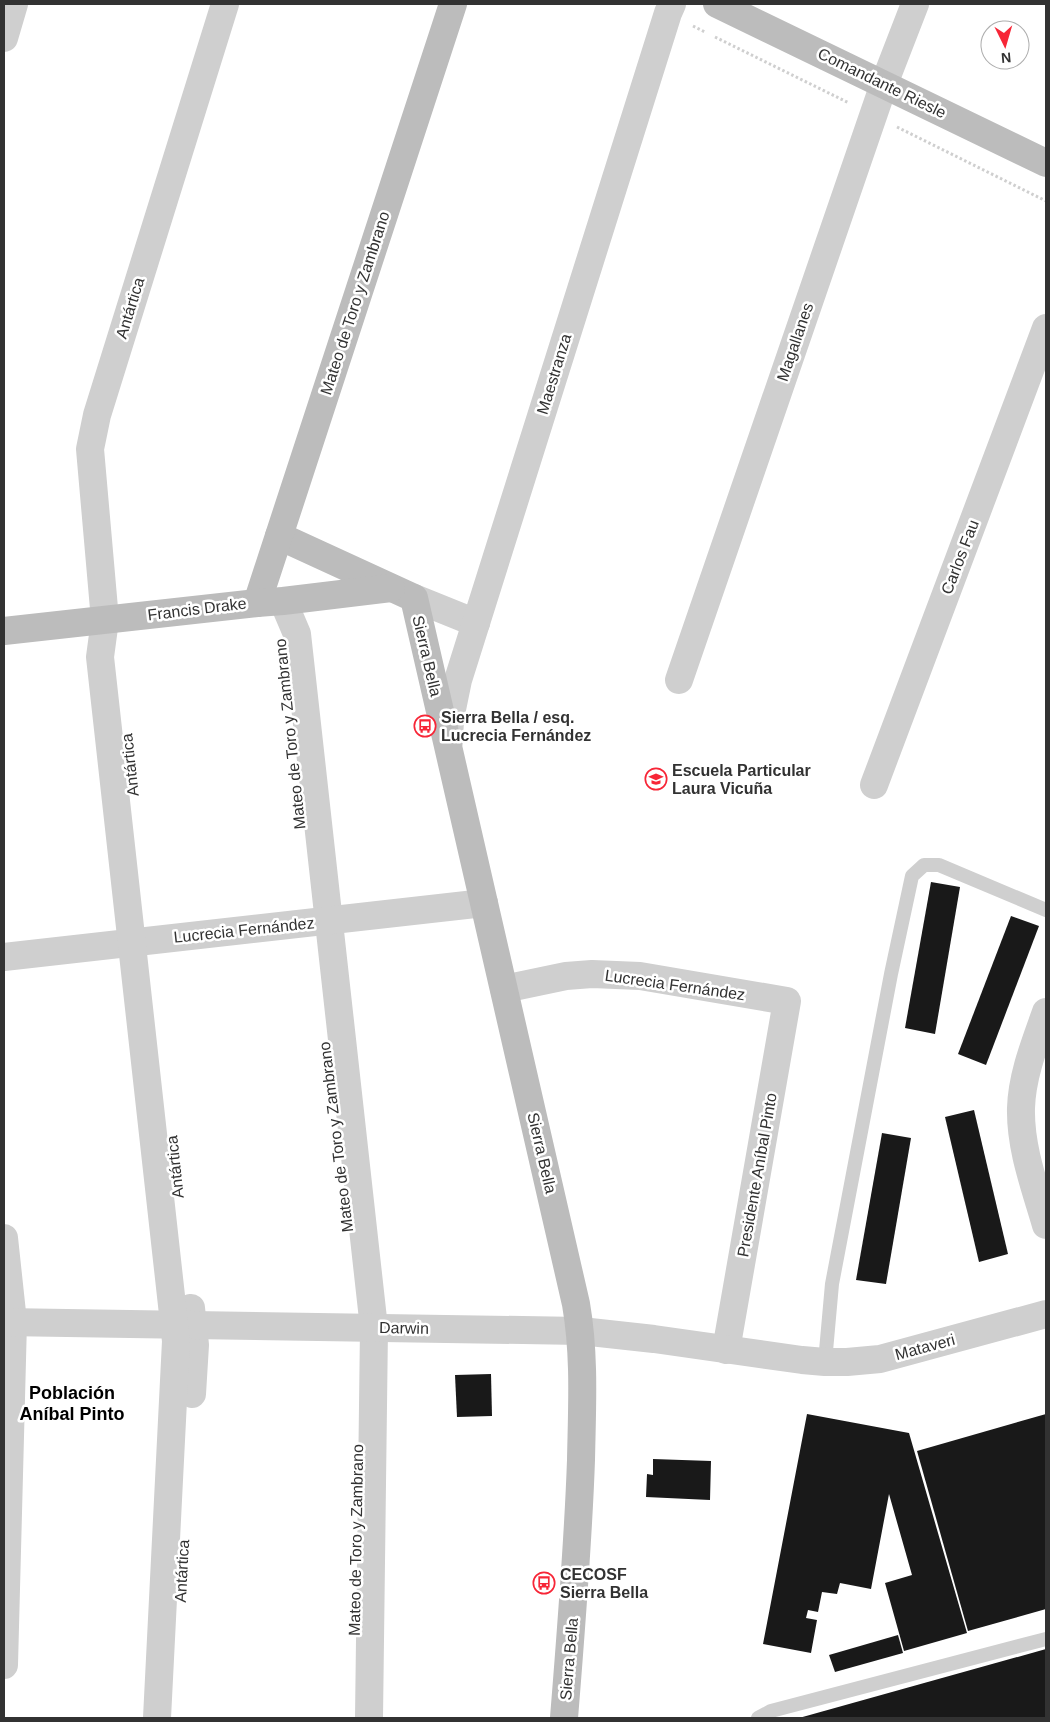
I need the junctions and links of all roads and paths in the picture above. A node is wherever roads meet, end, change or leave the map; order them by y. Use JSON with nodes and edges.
{"nodes":[{"id":1,"x":14,"y":4,"type":"edge"},
{"id":2,"x":225,"y":4,"type":"edge"},
{"id":3,"x":453,"y":4,"type":"edge"},
{"id":4,"x":672,"y":4,"type":"edge"},
{"id":5,"x":717,"y":4,"type":"edge"},
{"id":6,"x":915,"y":4,"type":"edge"},
{"id":7,"x":4,"y":38,"type":"edge"},
{"id":8,"x":884,"y":84,"type":"junction"},
{"id":9,"x":1046,"y":163,"type":"edge"},
{"id":10,"x":1046,"y":328,"type":"edge"},
{"id":11,"x":279,"y":536,"type":"junction"},
{"id":12,"x":402,"y":593,"type":"junction"},
{"id":13,"x":284,"y":601,"type":"junction"},
{"id":14,"x":257,"y":602,"type":"junction"},
{"id":15,"x":105,"y":620,"type":"junction"},
{"id":16,"x":476,"y":623,"type":"junction"},
{"id":17,"x":4,"y":631,"type":"edge"},
{"id":18,"x":679,"y":680,"type":"dead end"},
{"id":19,"x":448,"y":747,"type":"junction"},
{"id":20,"x":874,"y":785,"type":"dead end"},
{"id":21,"x":484,"y":904,"type":"junction"},
{"id":22,"x":1046,"y":910,"type":"edge"},
{"id":23,"x":320,"y":922,"type":"junction"},
{"id":24,"x":140,"y":942,"type":"junction"},
{"id":25,"x":4,"y":957,"type":"edge"},
{"id":26,"x":504,"y":989,"type":"junction"},
{"id":27,"x":787,"y":1001,"type":"joint"},
{"id":28,"x":1046,"y":1012,"type":"edge"},
{"id":29,"x":1044,"y":1213,"type":"edge"},
{"id":30,"x":4,"y":1238,"type":"edge"},
{"id":31,"x":1046,"y":1314,"type":"edge"},
{"id":32,"x":8,"y":1322,"type":"edge"},
{"id":33,"x":183,"y":1325,"type":"junction"},
{"id":34,"x":366,"y":1328,"type":"junction"},
{"id":35,"x":581,"y":1331,"type":"junction"},
{"id":36,"x":726,"y":1350,"type":"junction"},
{"id":37,"x":814,"y":1361,"type":"junction"},
{"id":38,"x":1046,"y":1639,"type":"edge"},
{"id":39,"x":4,"y":1665,"type":"edge"},
{"id":40,"x":157,"y":1718,"type":"edge"},
{"id":41,"x":174,"y":1718,"type":"edge"},
{"id":42,"x":354,"y":1718,"type":"edge"},
{"id":43,"x":369,"y":1718,"type":"edge"},
{"id":44,"x":564,"y":1718,"type":"edge"},
{"id":45,"x":758,"y":1718,"type":"edge"}],
"edges":[{"from":1,"to":7,"type":"street"},
{"from":2,"to":15,"type":"street","name":"Antártica"},
{"from":3,"to":11,"type":"street","name":"Mateo de Toro y Zambrano"},
{"from":4,"to":16,"type":"street","name":"Maestranza"},
{"from":5,"to":8,"type":"street","name":"Comandante Riesle"},
{"from":6,"to":8,"type":"street","name":"Magallanes"},
{"from":8,"to":9,"type":"street","name":"Comandante Riesle"},
{"from":8,"to":18,"type":"street","name":"Magallanes"},
{"from":10,"to":20,"type":"street","name":"Carlos Fau"},
{"from":11,"to":12,"type":"street","name":"Sierra Bella"},
{"from":11,"to":14,"type":"street","name":"Mateo de Toro y Zambrano"},
{"from":12,"to":13,"type":"street","name":"Francis Drake"},
{"from":12,"to":16,"type":"street","name":"Sierra Bella"},
{"from":12,"to":19,"type":"street","name":"Sierra Bella"},
{"from":13,"to":14,"type":"street","name":"Francis Drake"},
{"from":13,"to":23,"type":"street","name":"Mateo de Toro y Zambrano"},
{"from":14,"to":15,"type":"street","name":"Francis Drake"},
{"from":15,"to":17,"type":"street","name":"Francis Drake"},
{"from":15,"to":24,"type":"street","name":"Antártica"},
{"from":16,"to":19,"type":"street","name":"Maestranza"},
{"from":19,"to":21,"type":"street","name":"Sierra Bella"},
{"from":21,"to":23,"type":"street","name":"Lucrecia Fernández"},
{"from":21,"to":26,"type":"street","name":"Sierra Bella"},
{"from":22,"to":37,"type":"lane"},
{"from":23,"to":24,"type":"street","name":"Lucrecia Fernández"},
{"from":23,"to":34,"type":"street","name":"Mateo de Toro y Zambrano"},
{"from":24,"to":25,"type":"street","name":"Lucrecia Fernández"},
{"from":24,"to":33,"type":"street","name":"Antártica"},
{"from":26,"to":27,"type":"street","name":"Lucrecia Fernández"},
{"from":26,"to":35,"type":"street","name":"Sierra Bella"},
{"from":27,"to":36,"type":"street","name":"Presidente Aníbal Pinto"},
{"from":28,"to":29,"type":"street"},
{"from":30,"to":32,"type":"street"},
{"from":31,"to":37,"type":"street","name":"Mataveri"},
{"from":32,"to":33,"type":"street","name":"Darwin"},
{"from":32,"to":39,"type":"street"},
{"from":33,"to":34,"type":"street","name":"Darwin"},
{"from":33,"to":40,"type":"street","name":"Antártica"},
{"from":33,"to":41,"type":"street","name":"Antártica"},
{"from":34,"to":35,"type":"street","name":"Darwin"},
{"from":34,"to":42,"type":"street","name":"Mateo de Toro y Zambrano"},
{"from":34,"to":43,"type":"street","name":"Mateo de Toro y Zambrano"},
{"from":35,"to":36,"type":"street","name":"Darwin"},
{"from":35,"to":44,"type":"street","name":"Sierra Bella"},
{"from":36,"to":37,"type":"street","name":"Darwin"},
{"from":38,"to":45,"type":"lane"}]}
